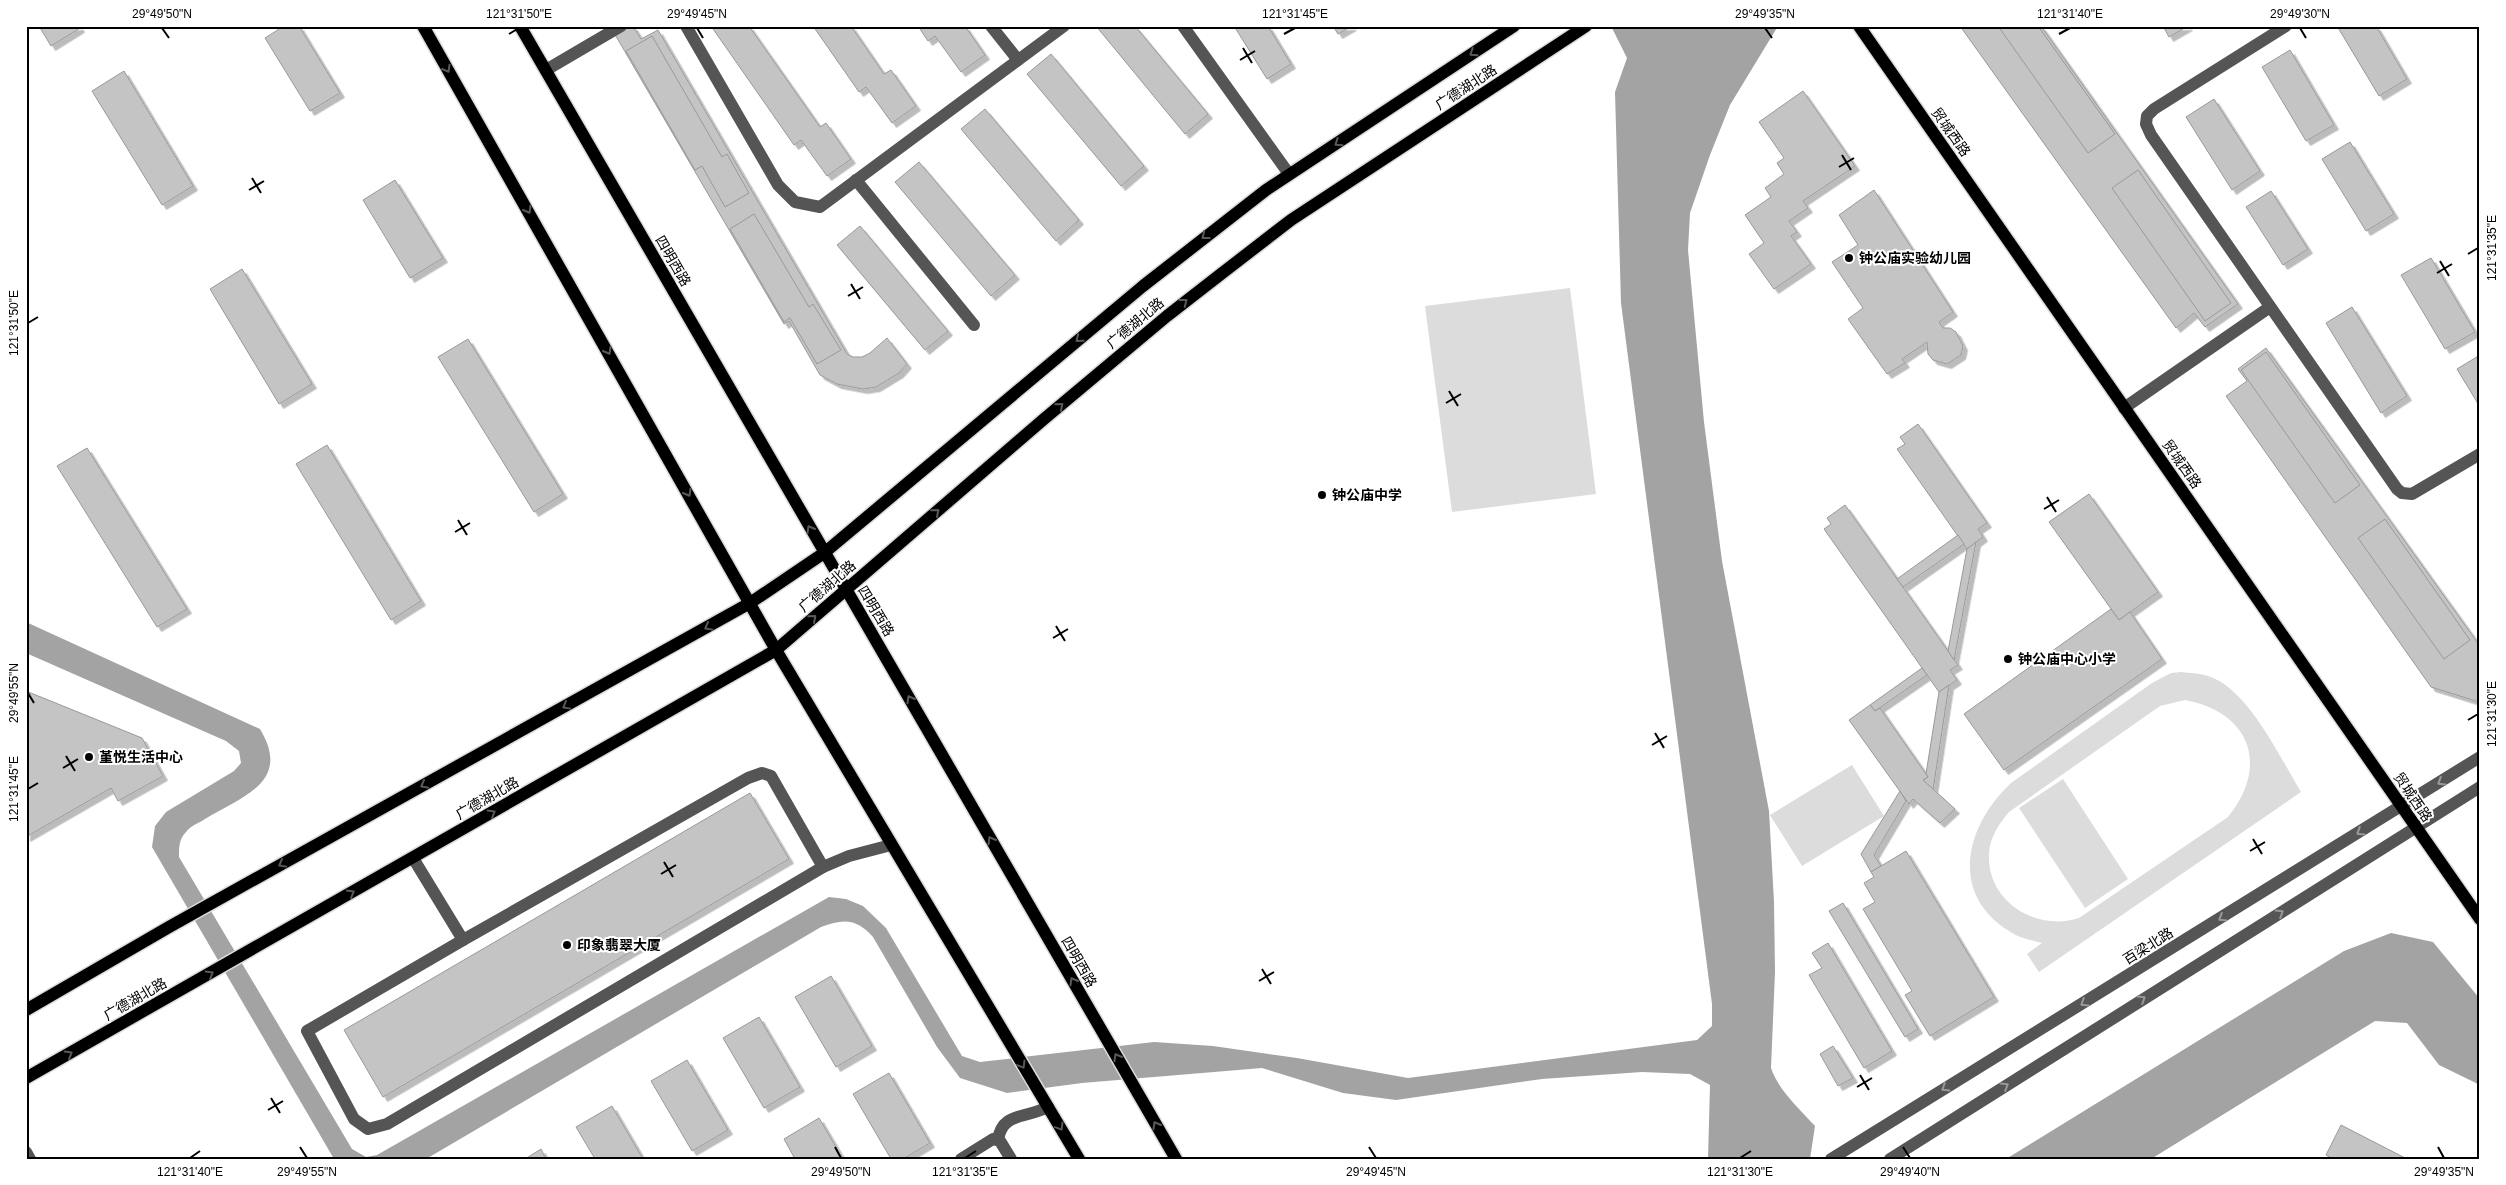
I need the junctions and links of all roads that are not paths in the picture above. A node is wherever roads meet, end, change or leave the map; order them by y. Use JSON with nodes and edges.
{"nodes":[{"id":1,"x":424,"y":26,"type":"edge"},
{"id":2,"x":520,"y":26,"type":"edge"},
{"id":3,"x":621,"y":26,"type":"edge"},
{"id":4,"x":686,"y":26,"type":"edge"},
{"id":5,"x":991,"y":26,"type":"edge"},
{"id":6,"x":1064,"y":26,"type":"edge"},
{"id":7,"x":1183,"y":26,"type":"edge"},
{"id":8,"x":1514,"y":26,"type":"edge"},
{"id":9,"x":1586,"y":26,"type":"edge"},
{"id":10,"x":1859,"y":26,"type":"edge"},
{"id":11,"x":2286,"y":26,"type":"edge"},
{"id":12,"x":1018,"y":60,"type":"junction"},
{"id":13,"x":546,"y":70,"type":"junction"},
{"id":14,"x":1290,"y":174,"type":"junction"},
{"id":15,"x":856,"y":180,"type":"junction"},
{"id":16,"x":2270,"y":307,"type":"junction"},
{"id":17,"x":974,"y":325,"type":"dead end"},
{"id":18,"x":2124,"y":408,"type":"junction"},
{"id":19,"x":2480,"y":454,"type":"edge"},
{"id":20,"x":824,"y":553,"type":"junction"},
{"id":21,"x":846,"y":590,"type":"junction"},
{"id":22,"x":750,"y":603,"type":"junction"},
{"id":23,"x":776,"y":650,"type":"junction"},
{"id":24,"x":2480,"y":757,"type":"edge"},
{"id":25,"x":2480,"y":787,"type":"edge"},
{"id":26,"x":2402,"y":807,"type":"junction"},
{"id":27,"x":2415,"y":828,"type":"junction"},
{"id":28,"x":891,"y":845,"type":"junction"},
{"id":29,"x":413,"y":858,"type":"junction"},
{"id":30,"x":823,"y":867,"type":"junction"},
{"id":31,"x":2480,"y":919,"type":"edge"},
{"id":32,"x":463,"y":940,"type":"junction"},
{"id":33,"x":26,"y":1010,"type":"edge"},
{"id":34,"x":26,"y":1078,"type":"edge"},
{"id":35,"x":1048,"y":1107,"type":"junction"},
{"id":36,"x":998,"y":1140,"type":"junction"},
{"id":37,"x":26,"y":1152,"type":"edge"},
{"id":38,"x":30,"y":1159,"type":"edge"},
{"id":39,"x":960,"y":1159,"type":"edge"},
{"id":40,"x":1011,"y":1159,"type":"edge"},
{"id":41,"x":1079,"y":1159,"type":"edge"},
{"id":42,"x":1176,"y":1159,"type":"edge"},
{"id":43,"x":1831,"y":1159,"type":"edge"},
{"id":44,"x":1890,"y":1159,"type":"edge"}],
"edges":[{"from":1,"to":22,"type":"main road","one_way":true},
{"from":2,"to":13,"type":"main road","name":"四明西路"},
{"from":3,"to":13,"type":"street"},
{"from":4,"to":15,"type":"street"},
{"from":5,"to":12,"type":"street"},
{"from":6,"to":12,"type":"street"},
{"from":7,"to":14,"type":"street"},
{"from":8,"to":14,"type":"main road","name":"广德湖北路","one_way":true},
{"from":21,"to":9,"type":"main road","name":"广德湖北路","one_way":true},
{"from":10,"to":18,"type":"main road","name":"贸城西路"},
{"from":11,"to":16,"type":"street"},
{"from":12,"to":15,"type":"street"},
{"from":20,"to":13,"type":"main road","name":"四明西路","one_way":true},
{"from":14,"to":20,"type":"main road","name":"广德湖北路","one_way":true},
{"from":15,"to":17,"type":"street"},
{"from":16,"to":18,"type":"street"},
{"from":16,"to":19,"type":"street"},
{"from":18,"to":26,"type":"main road","name":"贸城西路"},
{"from":20,"to":21,"type":"main road","name":"四明西路"},
{"from":20,"to":22,"type":"main road","name":"广德湖北路"},
{"from":23,"to":21,"type":"main road","name":"广德湖北路","one_way":true},
{"from":42,"to":21,"type":"main road","name":"四明西路","one_way":true},
{"from":22,"to":23,"type":"main road"},
{"from":22,"to":33,"type":"main road","name":"广德湖北路","one_way":true},
{"from":23,"to":28,"type":"main road"},
{"from":29,"to":23,"type":"main road","name":"广德湖北路","one_way":true},
{"from":24,"to":26,"type":"street","name":"百梁北路","one_way":true},
{"from":25,"to":27,"type":"street"},
{"from":26,"to":27,"type":"main road","name":"贸城西路"},
{"from":26,"to":43,"type":"street","name":"百梁北路","one_way":true},
{"from":27,"to":31,"type":"main road","name":"贸城西路"},
{"from":44,"to":27,"type":"street","one_way":true},
{"from":28,"to":30,"type":"street"},
{"from":28,"to":35,"type":"main road","one_way":true},
{"from":29,"to":32,"type":"street"},
{"from":34,"to":29,"type":"main road","name":"广德湖北路","one_way":true},
{"from":30,"to":32,"type":"street"},
{"from":30,"to":32,"type":"street"},
{"from":35,"to":36,"type":"street"},
{"from":35,"to":41,"type":"main road","one_way":true},
{"from":36,"to":39,"type":"street"},
{"from":36,"to":40,"type":"street"},
{"from":37,"to":38,"type":"street"}]}
